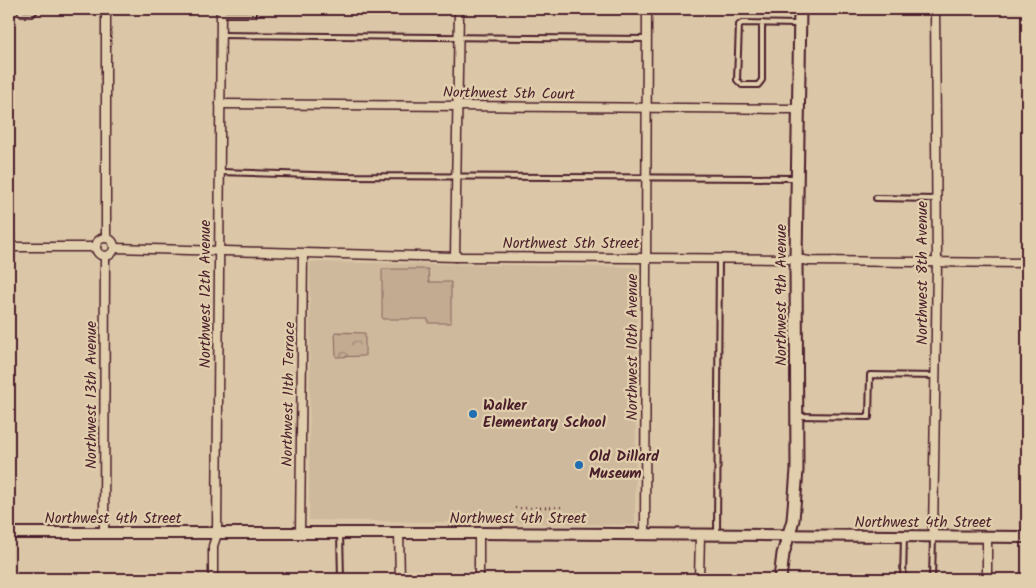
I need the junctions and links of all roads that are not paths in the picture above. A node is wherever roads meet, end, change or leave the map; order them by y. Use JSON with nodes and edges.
{"nodes":[{"id":1,"x":18,"y":9,"type":"edge"},
{"id":2,"x":36,"y":9,"type":"edge"},
{"id":3,"x":106,"y":9,"type":"edge"},
{"id":4,"x":254,"y":9,"type":"edge"},
{"id":5,"x":459,"y":9,"type":"edge"},
{"id":6,"x":647,"y":9,"type":"edge"},
{"id":7,"x":800,"y":9,"type":"edge"},
{"id":8,"x":935,"y":9,"type":"edge"},
{"id":9,"x":221,"y":11,"type":"edge"},
{"id":10,"x":762,"y":23,"type":"junction"},
{"id":11,"x":800,"y":24,"type":"junction"},
{"id":12,"x":221,"y":35,"type":"junction"},
{"id":13,"x":459,"y":37,"type":"junction"},
{"id":14,"x":647,"y":39,"type":"junction"},
{"id":15,"x":220,"y":104,"type":"junction"},
{"id":16,"x":457,"y":106,"type":"junction"},
{"id":17,"x":648,"y":109,"type":"junction"},
{"id":18,"x":797,"y":109,"type":"junction"},
{"id":19,"x":220,"y":172,"type":"junction"},
{"id":20,"x":456,"y":175,"type":"junction"},
{"id":21,"x":647,"y":178,"type":"junction"},
{"id":22,"x":797,"y":178,"type":"junction"},
{"id":23,"x":876,"y":198,"type":"dead end"},
{"id":24,"x":936,"y":199,"type":"junction"},
{"id":25,"x":106,"y":238,"type":"junction"},
{"id":26,"x":9,"y":247,"type":"edge"},
{"id":27,"x":96,"y":247,"type":"junction"},
{"id":28,"x":115,"y":248,"type":"junction"},
{"id":29,"x":219,"y":252,"type":"junction"},
{"id":30,"x":303,"y":254,"type":"junction"},
{"id":31,"x":105,"y":256,"type":"junction"},
{"id":32,"x":455,"y":257,"type":"junction"},
{"id":33,"x":646,"y":257,"type":"junction"},
{"id":34,"x":719,"y":258,"type":"junction"},
{"id":35,"x":796,"y":259,"type":"junction"},
{"id":36,"x":937,"y":262,"type":"junction"},
{"id":37,"x":1027,"y":262,"type":"edge"},
{"id":38,"x":935,"y":376,"type":"junction"},
{"id":39,"x":796,"y":416,"type":"junction"},
{"id":40,"x":9,"y":532,"type":"edge"},
{"id":41,"x":104,"y":533,"type":"junction"},
{"id":42,"x":340,"y":533,"type":"junction"},
{"id":43,"x":399,"y":533,"type":"junction"},
{"id":44,"x":479,"y":533,"type":"junction"},
{"id":45,"x":217,"y":534,"type":"junction"},
{"id":46,"x":300,"y":534,"type":"junction"},
{"id":47,"x":644,"y":535,"type":"junction"},
{"id":48,"x":700,"y":535,"type":"junction"},
{"id":49,"x":717,"y":535,"type":"junction"},
{"id":50,"x":789,"y":535,"type":"junction"},
{"id":51,"x":904,"y":536,"type":"junction"},
{"id":52,"x":932,"y":537,"type":"junction"},
{"id":53,"x":987,"y":537,"type":"junction"},
{"id":54,"x":1027,"y":538,"type":"edge"},
{"id":55,"x":213,"y":579,"type":"edge"},
{"id":56,"x":341,"y":579,"type":"edge"},
{"id":57,"x":400,"y":579,"type":"edge"},
{"id":58,"x":479,"y":579,"type":"edge"},
{"id":59,"x":699,"y":579,"type":"edge"},
{"id":60,"x":780,"y":579,"type":"edge"},
{"id":61,"x":903,"y":579,"type":"edge"},
{"id":62,"x":932,"y":579,"type":"edge"},
{"id":63,"x":986,"y":579,"type":"edge"}],
"edges":[{"from":1,"to":2,"type":"lane"},
{"from":3,"to":25,"type":"street"},
{"from":4,"to":9,"type":"lane"},
{"from":5,"to":13,"type":"street"},
{"from":6,"to":14,"type":"street","name":"Northwest 10th Avenue"},
{"from":7,"to":11,"type":"main road","name":"Northwest 9th Avenue"},
{"from":8,"to":24,"type":"street","name":"Northwest 8th Avenue"},
{"from":9,"to":12,"type":"street","name":"Northwest 12th Avenue"},
{"from":10,"to":10,"type":"lane"},
{"from":10,"to":11,"type":"lane"},
{"from":11,"to":18,"type":"main road","name":"Northwest 9th Avenue"},
{"from":12,"to":13,"type":"lane"},
{"from":12,"to":15,"type":"street","name":"Northwest 12th Avenue"},
{"from":13,"to":14,"type":"lane"},
{"from":13,"to":16,"type":"street"},
{"from":14,"to":17,"type":"street","name":"Northwest 10th Avenue"},
{"from":15,"to":16,"type":"street","name":"Northwest 5th Court"},
{"from":15,"to":19,"type":"street","name":"Northwest 12th Avenue"},
{"from":16,"to":17,"type":"street","name":"Northwest 5th Court"},
{"from":16,"to":20,"type":"street"},
{"from":17,"to":18,"type":"street","name":"Northwest 5th Court"},
{"from":17,"to":21,"type":"street","name":"Northwest 10th Avenue"},
{"from":18,"to":22,"type":"main road","name":"Northwest 9th Avenue"},
{"from":19,"to":20,"type":"lane"},
{"from":19,"to":29,"type":"street","name":"Northwest 12th Avenue"},
{"from":20,"to":21,"type":"lane"},
{"from":20,"to":32,"type":"street"},
{"from":21,"to":22,"type":"lane"},
{"from":21,"to":33,"type":"street","name":"Northwest 10th Avenue"},
{"from":22,"to":35,"type":"main road","name":"Northwest 9th Avenue"},
{"from":23,"to":24,"type":"lane"},
{"from":24,"to":36,"type":"street","name":"Northwest 8th Avenue"},
{"from":25,"to":27,"type":"street"},
{"from":25,"to":28,"type":"street"},
{"from":26,"to":27,"type":"street"},
{"from":27,"to":31,"type":"street"},
{"from":28,"to":29,"type":"street","name":"Northwest 5th Street"},
{"from":28,"to":31,"type":"street"},
{"from":29,"to":30,"type":"street","name":"Northwest 5th Street"},
{"from":29,"to":45,"type":"street","name":"Northwest 12th Avenue"},
{"from":30,"to":32,"type":"street","name":"Northwest 5th Street"},
{"from":30,"to":46,"type":"street","name":"Northwest 11th Terrace"},
{"from":31,"to":41,"type":"street","name":"Northwest 13th Avenue"},
{"from":32,"to":33,"type":"street","name":"Northwest 5th Street"},
{"from":33,"to":34,"type":"street","name":"Northwest 5th Street"},
{"from":33,"to":47,"type":"street","name":"Northwest 10th Avenue"},
{"from":34,"to":35,"type":"street","name":"Northwest 5th Street"},
{"from":34,"to":49,"type":"lane"},
{"from":35,"to":36,"type":"street","name":"Northwest 5th Street"},
{"from":35,"to":39,"type":"main road","name":"Northwest 9th Avenue"},
{"from":36,"to":37,"type":"street","name":"Northwest 5th Street"},
{"from":36,"to":38,"type":"street","name":"Northwest 8th Avenue"},
{"from":38,"to":39,"type":"lane"},
{"from":38,"to":52,"type":"street","name":"Northwest 8th Avenue"},
{"from":39,"to":50,"type":"main road","name":"Northwest 9th Avenue"},
{"from":40,"to":41,"type":"street","name":"Northwest 4th Street"},
{"from":41,"to":45,"type":"street","name":"Northwest 4th Street"},
{"from":42,"to":43,"type":"street","name":"Northwest 4th Street"},
{"from":42,"to":46,"type":"street","name":"Northwest 4th Street"},
{"from":42,"to":56,"type":"lane"},
{"from":43,"to":44,"type":"street","name":"Northwest 4th Street"},
{"from":43,"to":57,"type":"street"},
{"from":44,"to":47,"type":"street","name":"Northwest 4th Street"},
{"from":44,"to":58,"type":"street"},
{"from":45,"to":46,"type":"street","name":"Northwest 4th Street"},
{"from":45,"to":55,"type":"street","name":"Northwest 12th Avenue"},
{"from":47,"to":48,"type":"street","name":"Northwest 4th Street"},
{"from":48,"to":49,"type":"street","name":"Northwest 4th Street"},
{"from":48,"to":59,"type":"street"},
{"from":49,"to":50,"type":"street","name":"Northwest 4th Street"},
{"from":50,"to":51,"type":"street","name":"Northwest 4th Street"},
{"from":50,"to":60,"type":"main road","name":"Northwest 9th Avenue"},
{"from":51,"to":52,"type":"street","name":"Northwest 4th Street"},
{"from":51,"to":61,"type":"lane"},
{"from":52,"to":53,"type":"street","name":"Northwest 4th Street"},
{"from":52,"to":62,"type":"lane"},
{"from":53,"to":54,"type":"street","name":"Northwest 4th Street"},
{"from":53,"to":63,"type":"street"}]}
